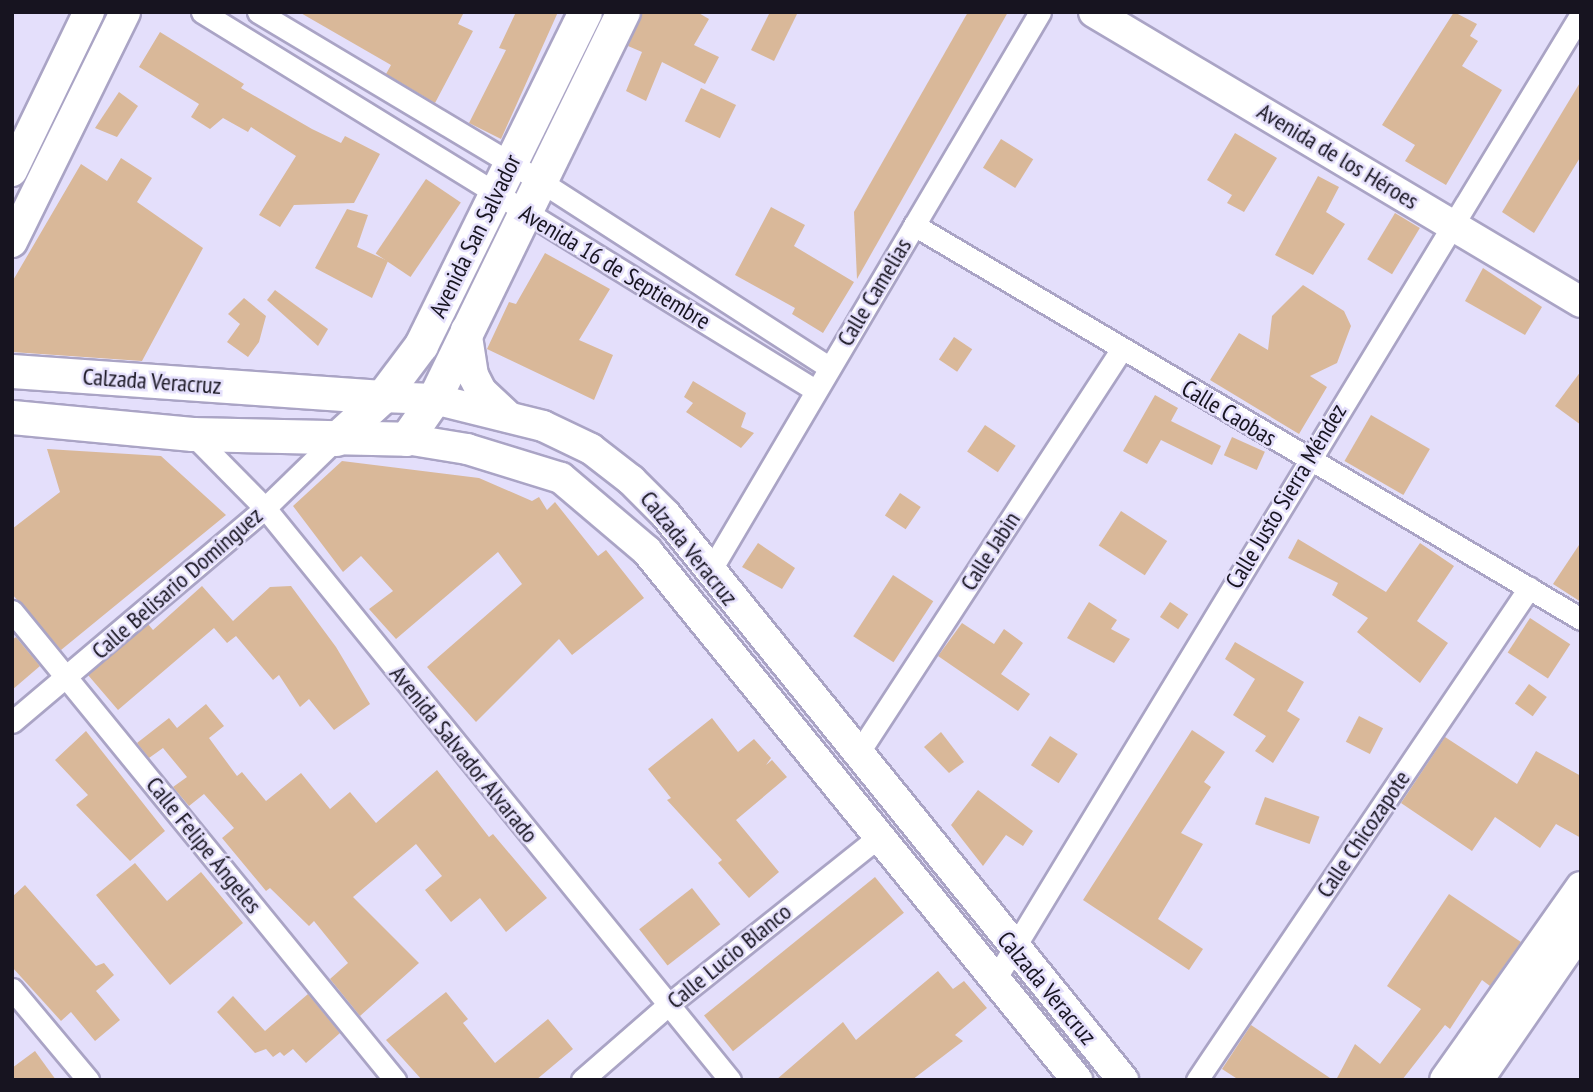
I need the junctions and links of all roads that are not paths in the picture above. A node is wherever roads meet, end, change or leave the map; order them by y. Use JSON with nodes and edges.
{"nodes":[{"id":1,"x":89,"y":12,"type":"edge"},
{"id":2,"x":125,"y":12,"type":"edge"},
{"id":3,"x":202,"y":12,"type":"edge"},
{"id":4,"x":258,"y":12,"type":"edge"},
{"id":5,"x":585,"y":12,"type":"edge"},
{"id":6,"x":623,"y":12,"type":"edge"},
{"id":7,"x":1040,"y":12,"type":"edge"},
{"id":8,"x":1094,"y":12,"type":"edge"},
{"id":9,"x":1581,"y":13,"type":"edge"},
{"id":10,"x":510,"y":165,"type":"junction"},
{"id":11,"x":23,"y":170,"type":"edge"},
{"id":12,"x":540,"y":181,"type":"junction"},
{"id":13,"x":495,"y":195,"type":"junction"},
{"id":14,"x":525,"y":211,"type":"junction"},
{"id":15,"x":1452,"y":224,"type":"junction"},
{"id":16,"x":915,"y":225,"type":"junction"},
{"id":17,"x":12,"y":243,"type":"edge"},
{"id":18,"x":1581,"y":302,"type":"edge"},
{"id":19,"x":466,"y":330,"type":"junction"},
{"id":20,"x":1122,"y":349,"type":"junction"},
{"id":21,"x":829,"y":367,"type":"junction"},
{"id":22,"x":12,"y":371,"type":"edge"},
{"id":23,"x":815,"y":390,"type":"junction"},
{"id":24,"x":382,"y":397,"type":"junction"},
{"id":25,"x":435,"y":399,"type":"junction"},
{"id":26,"x":12,"y":417,"type":"edge"},
{"id":27,"x":509,"y":418,"type":"junction"},
{"id":28,"x":192,"y":434,"type":"junction"},
{"id":29,"x":336,"y":439,"type":"junction"},
{"id":30,"x":406,"y":439,"type":"junction"},
{"id":31,"x":1307,"y":460,"type":"junction"},
{"id":32,"x":265,"y":508,"type":"junction"},
{"id":33,"x":709,"y":573,"type":"junction"},
{"id":34,"x":1530,"y":588,"type":"junction"},
{"id":35,"x":12,"y":611,"type":"edge"},
{"id":36,"x":1581,"y":619,"type":"edge"},
{"id":37,"x":68,"y":677,"type":"junction"},
{"id":38,"x":12,"y":722,"type":"edge"},
{"id":39,"x":859,"y":752,"type":"junction"},
{"id":40,"x":880,"y":836,"type":"junction"},
{"id":41,"x":1577,"y":900,"type":"edge"},
{"id":42,"x":1581,"y":930,"type":"edge"},
{"id":43,"x":1013,"y":948,"type":"junction"},
{"id":44,"x":994,"y":981,"type":"junction"},
{"id":45,"x":12,"y":989,"type":"edge"},
{"id":46,"x":668,"y":1004,"type":"junction"},
{"id":47,"x":88,"y":1080,"type":"edge"},
{"id":48,"x":395,"y":1080,"type":"edge"},
{"id":49,"x":582,"y":1080,"type":"edge"},
{"id":50,"x":730,"y":1080,"type":"edge"},
{"id":51,"x":1077,"y":1080,"type":"edge"},
{"id":52,"x":1123,"y":1080,"type":"edge"},
{"id":53,"x":1197,"y":1080,"type":"edge"},
{"id":54,"x":1446,"y":1080,"type":"edge"},
{"id":55,"x":1478,"y":1080,"type":"edge"}],
"edges":[{"from":1,"to":11,"type":"main road"},
{"from":2,"to":11,"type":"main road"},
{"from":3,"to":13,"type":"street","name":"Avenida 16 de Septiembre"},
{"from":4,"to":10,"type":"street","name":"Avenida 16 de Septiembre"},
{"from":5,"to":10,"type":"main road","name":"Avenida San Salvador"},
{"from":6,"to":12,"type":"main road","name":"Avenida San Salvador"},
{"from":7,"to":16,"type":"street","name":"Calle Camelias"},
{"from":8,"to":15,"type":"main road","name":"Avenida de los Héroes"},
{"from":9,"to":15,"type":"street","name":"Calle Justo Sierra Méndez"},
{"from":10,"to":12,"type":"street","name":"Avenida 16 de Septiembre"},
{"from":10,"to":13,"type":"main road","name":"Avenida San Salvador"},
{"from":11,"to":17,"type":"main road"},
{"from":12,"to":14,"type":"main road","name":"Avenida San Salvador"},
{"from":12,"to":21,"type":"street","name":"Avenida 16 de Septiembre"},
{"from":13,"to":14,"type":"street","name":"Avenida 16 de Septiembre"},
{"from":13,"to":24,"type":"main road","name":"Avenida San Salvador"},
{"from":14,"to":19,"type":"main road","name":"Avenida San Salvador"},
{"from":14,"to":23,"type":"street","name":"Avenida 16 de Septiembre"},
{"from":15,"to":18,"type":"main road","name":"Avenida de los Héroes"},
{"from":15,"to":31,"type":"street","name":"Calle Justo Sierra Méndez"},
{"from":16,"to":20,"type":"street","name":"Calle Caobas"},
{"from":16,"to":21,"type":"street","name":"Calle Camelias"},
{"from":19,"to":25,"type":"main road","name":"Avenida San Salvador"},
{"from":19,"to":27,"type":"main road"},
{"from":20,"to":31,"type":"street","name":"Calle Caobas"},
{"from":20,"to":39,"type":"street","name":"Calle Jabin"},
{"from":21,"to":23,"type":"street","name":"Calle Camelias"},
{"from":22,"to":24,"type":"main road","name":"Calzada Veracruz"},
{"from":23,"to":33,"type":"street","name":"Calle Camelias"},
{"from":24,"to":25,"type":"main road","name":"Calzada Veracruz"},
{"from":24,"to":29,"type":"main road","name":"Avenida San Salvador"},
{"from":25,"to":27,"type":"main road","name":"Calzada Veracruz"},
{"from":25,"to":30,"type":"main road","name":"Avenida San Salvador"},
{"from":26,"to":28,"type":"main road","name":"Calzada Veracruz"},
{"from":27,"to":33,"type":"main road","name":"Calzada Veracruz"},
{"from":28,"to":29,"type":"main road","name":"Calzada Veracruz"},
{"from":28,"to":32,"type":"street","name":"Avenida Salvador Alvarado"},
{"from":29,"to":30,"type":"main road","name":"Calzada Veracruz"},
{"from":29,"to":32,"type":"street","name":"Calle Belisario Domínguez"},
{"from":30,"to":40,"type":"main road","name":"Calzada Veracruz"},
{"from":31,"to":34,"type":"street","name":"Calle Caobas"},
{"from":31,"to":43,"type":"street","name":"Calle Justo Sierra Méndez"},
{"from":32,"to":37,"type":"street","name":"Calle Belisario Domínguez"},
{"from":32,"to":46,"type":"street","name":"Avenida Salvador Alvarado"},
{"from":33,"to":39,"type":"main road","name":"Calzada Veracruz"},
{"from":34,"to":36,"type":"street","name":"Calle Caobas"},
{"from":34,"to":53,"type":"street","name":"Calle Chicozapote"},
{"from":35,"to":37,"type":"street","name":"Calle Felipe Ángeles"},
{"from":37,"to":38,"type":"street","name":"Calle Belisario Domínguez"},
{"from":37,"to":48,"type":"street","name":"Calle Felipe Ángeles"},
{"from":39,"to":43,"type":"main road","name":"Calzada Veracruz"},
{"from":40,"to":44,"type":"main road","name":"Calzada Veracruz"},
{"from":40,"to":46,"type":"street","name":"Calle Lucio Blanco"},
{"from":41,"to":54,"type":"main road"},
{"from":42,"to":55,"type":"main road"},
{"from":43,"to":44,"type":"street","name":"Calle Justo Sierra Méndez"},
{"from":43,"to":52,"type":"main road","name":"Calzada Veracruz"},
{"from":44,"to":51,"type":"main road","name":"Calzada Veracruz"},
{"from":45,"to":47,"type":"street"},
{"from":46,"to":49,"type":"street","name":"Calle Lucio Blanco"},
{"from":46,"to":50,"type":"street","name":"Avenida Salvador Alvarado"}]}
